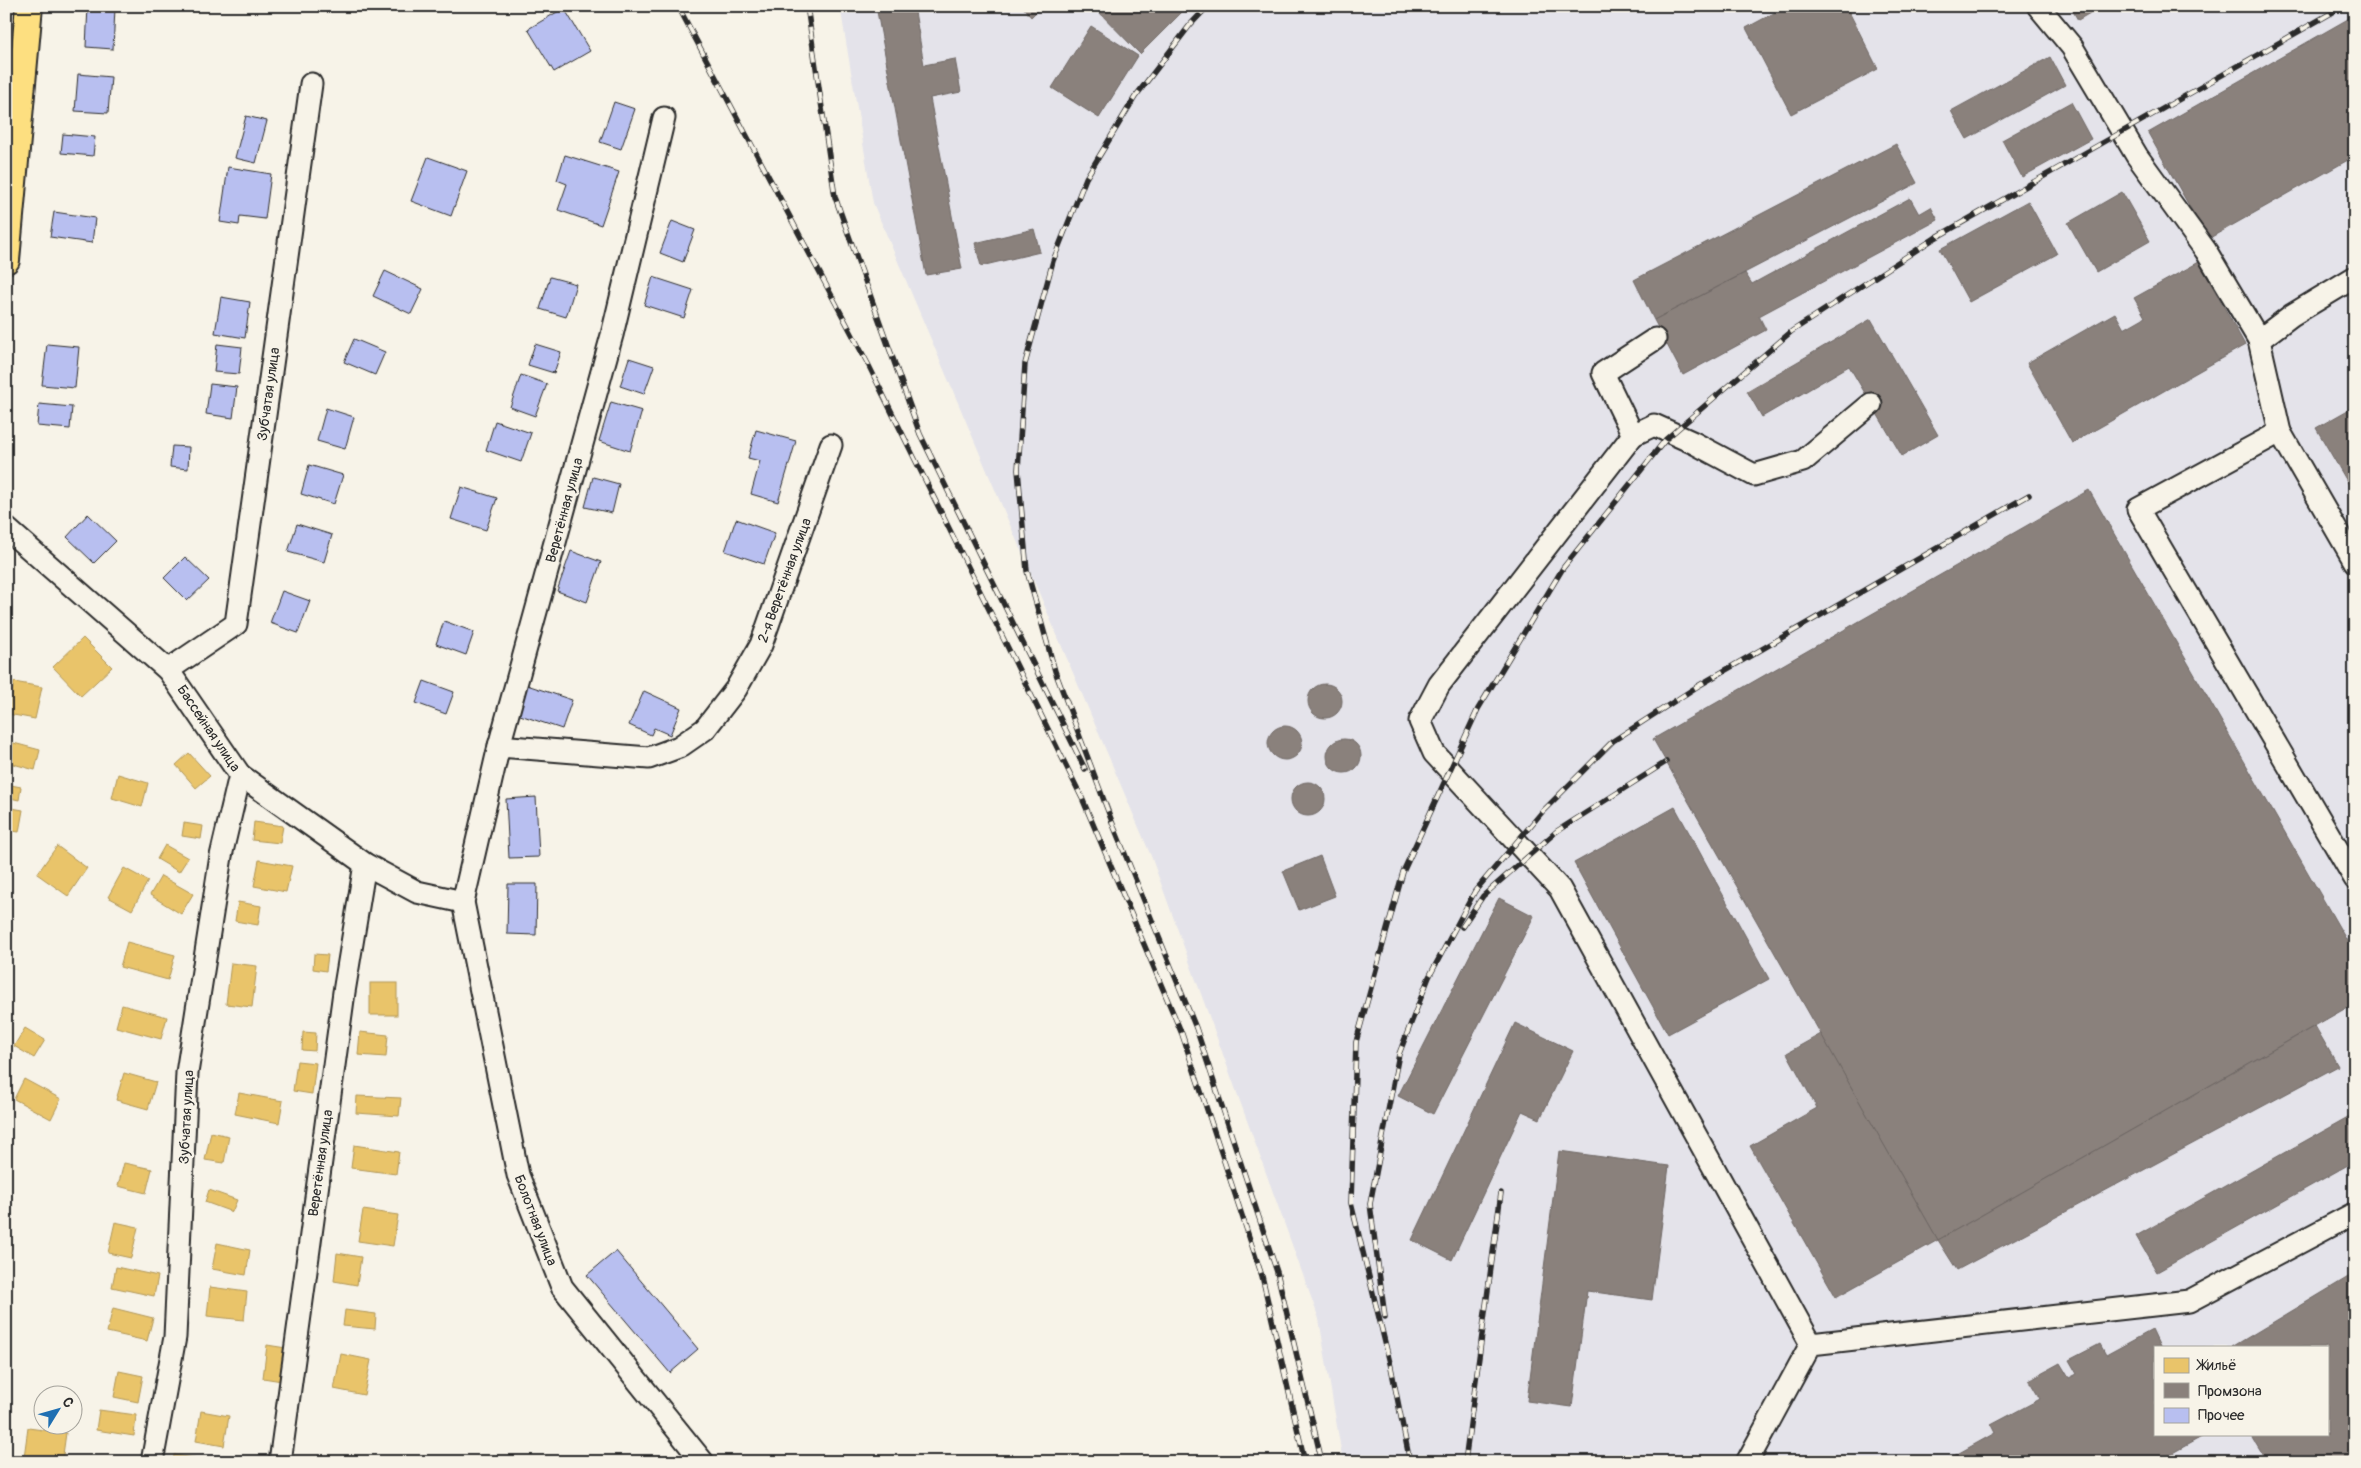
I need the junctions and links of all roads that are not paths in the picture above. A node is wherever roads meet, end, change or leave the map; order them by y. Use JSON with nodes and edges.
{"nodes":[{"id":1,"x":29,"y":6,"type":"edge"},
{"id":2,"x":2038,"y":6,"type":"edge"},
{"id":3,"x":310,"y":84,"type":"dead end"},
{"id":4,"x":664,"y":118,"type":"dead end"},
{"id":5,"x":12,"y":145,"type":"edge"},
{"id":6,"x":6,"y":260,"type":"edge"},
{"id":7,"x":2355,"y":277,"type":"edge"},
{"id":8,"x":1655,"y":339,"type":"dead end"},
{"id":9,"x":2259,"y":340,"type":"junction"},
{"id":10,"x":1871,"y":404,"type":"dead end"},
{"id":11,"x":2280,"y":432,"type":"junction"},
{"id":12,"x":1633,"y":436,"type":"junction"},
{"id":13,"x":831,"y":445,"type":"dead end"},
{"id":14,"x":6,"y":528,"type":"edge"},
{"id":15,"x":2355,"y":562,"type":"edge"},
{"id":16,"x":168,"y":670,"type":"junction"},
{"id":17,"x":500,"y":746,"type":"junction"},
{"id":18,"x":240,"y":775,"type":"junction"},
{"id":19,"x":365,"y":864,"type":"junction"},
{"id":20,"x":2355,"y":879,"type":"edge"},
{"id":21,"x":464,"y":902,"type":"junction"},
{"id":22,"x":2355,"y":1213,"type":"edge"},
{"id":23,"x":1811,"y":1344,"type":"junction"},
{"id":24,"x":152,"y":1462,"type":"edge"},
{"id":25,"x":280,"y":1462,"type":"edge"},
{"id":26,"x":703,"y":1462,"type":"edge"},
{"id":27,"x":1747,"y":1462,"type":"edge"}],
"edges":[{"from":1,"to":5,"type":"main road"},
{"from":2,"to":9,"type":"street"},
{"from":3,"to":16,"type":"street","name":"Зубчатая улица"},
{"from":4,"to":17,"type":"street","name":"Веретённая улица"},
{"from":5,"to":6,"type":"main road"},
{"from":7,"to":9,"type":"street"},
{"from":8,"to":12,"type":"street"},
{"from":9,"to":11,"type":"street"},
{"from":10,"to":12,"type":"street"},
{"from":11,"to":15,"type":"street"},
{"from":11,"to":20,"type":"street"},
{"from":12,"to":23,"type":"street"},
{"from":13,"to":17,"type":"street","name":"2-я Веретённая улица"},
{"from":14,"to":16,"type":"street","name":"Бассейная улица"},
{"from":16,"to":18,"type":"street","name":"Бассейная улица"},
{"from":17,"to":21,"type":"street","name":"Веретённая улица"},
{"from":18,"to":19,"type":"street","name":"Бассейная улица"},
{"from":18,"to":24,"type":"street","name":"Зубчатая улица"},
{"from":19,"to":21,"type":"street","name":"Бассейная улица"},
{"from":19,"to":25,"type":"street","name":"Веретённая улица"},
{"from":21,"to":26,"type":"street","name":"Болотная улица"},
{"from":22,"to":23,"type":"street"},
{"from":23,"to":27,"type":"street"}]}
